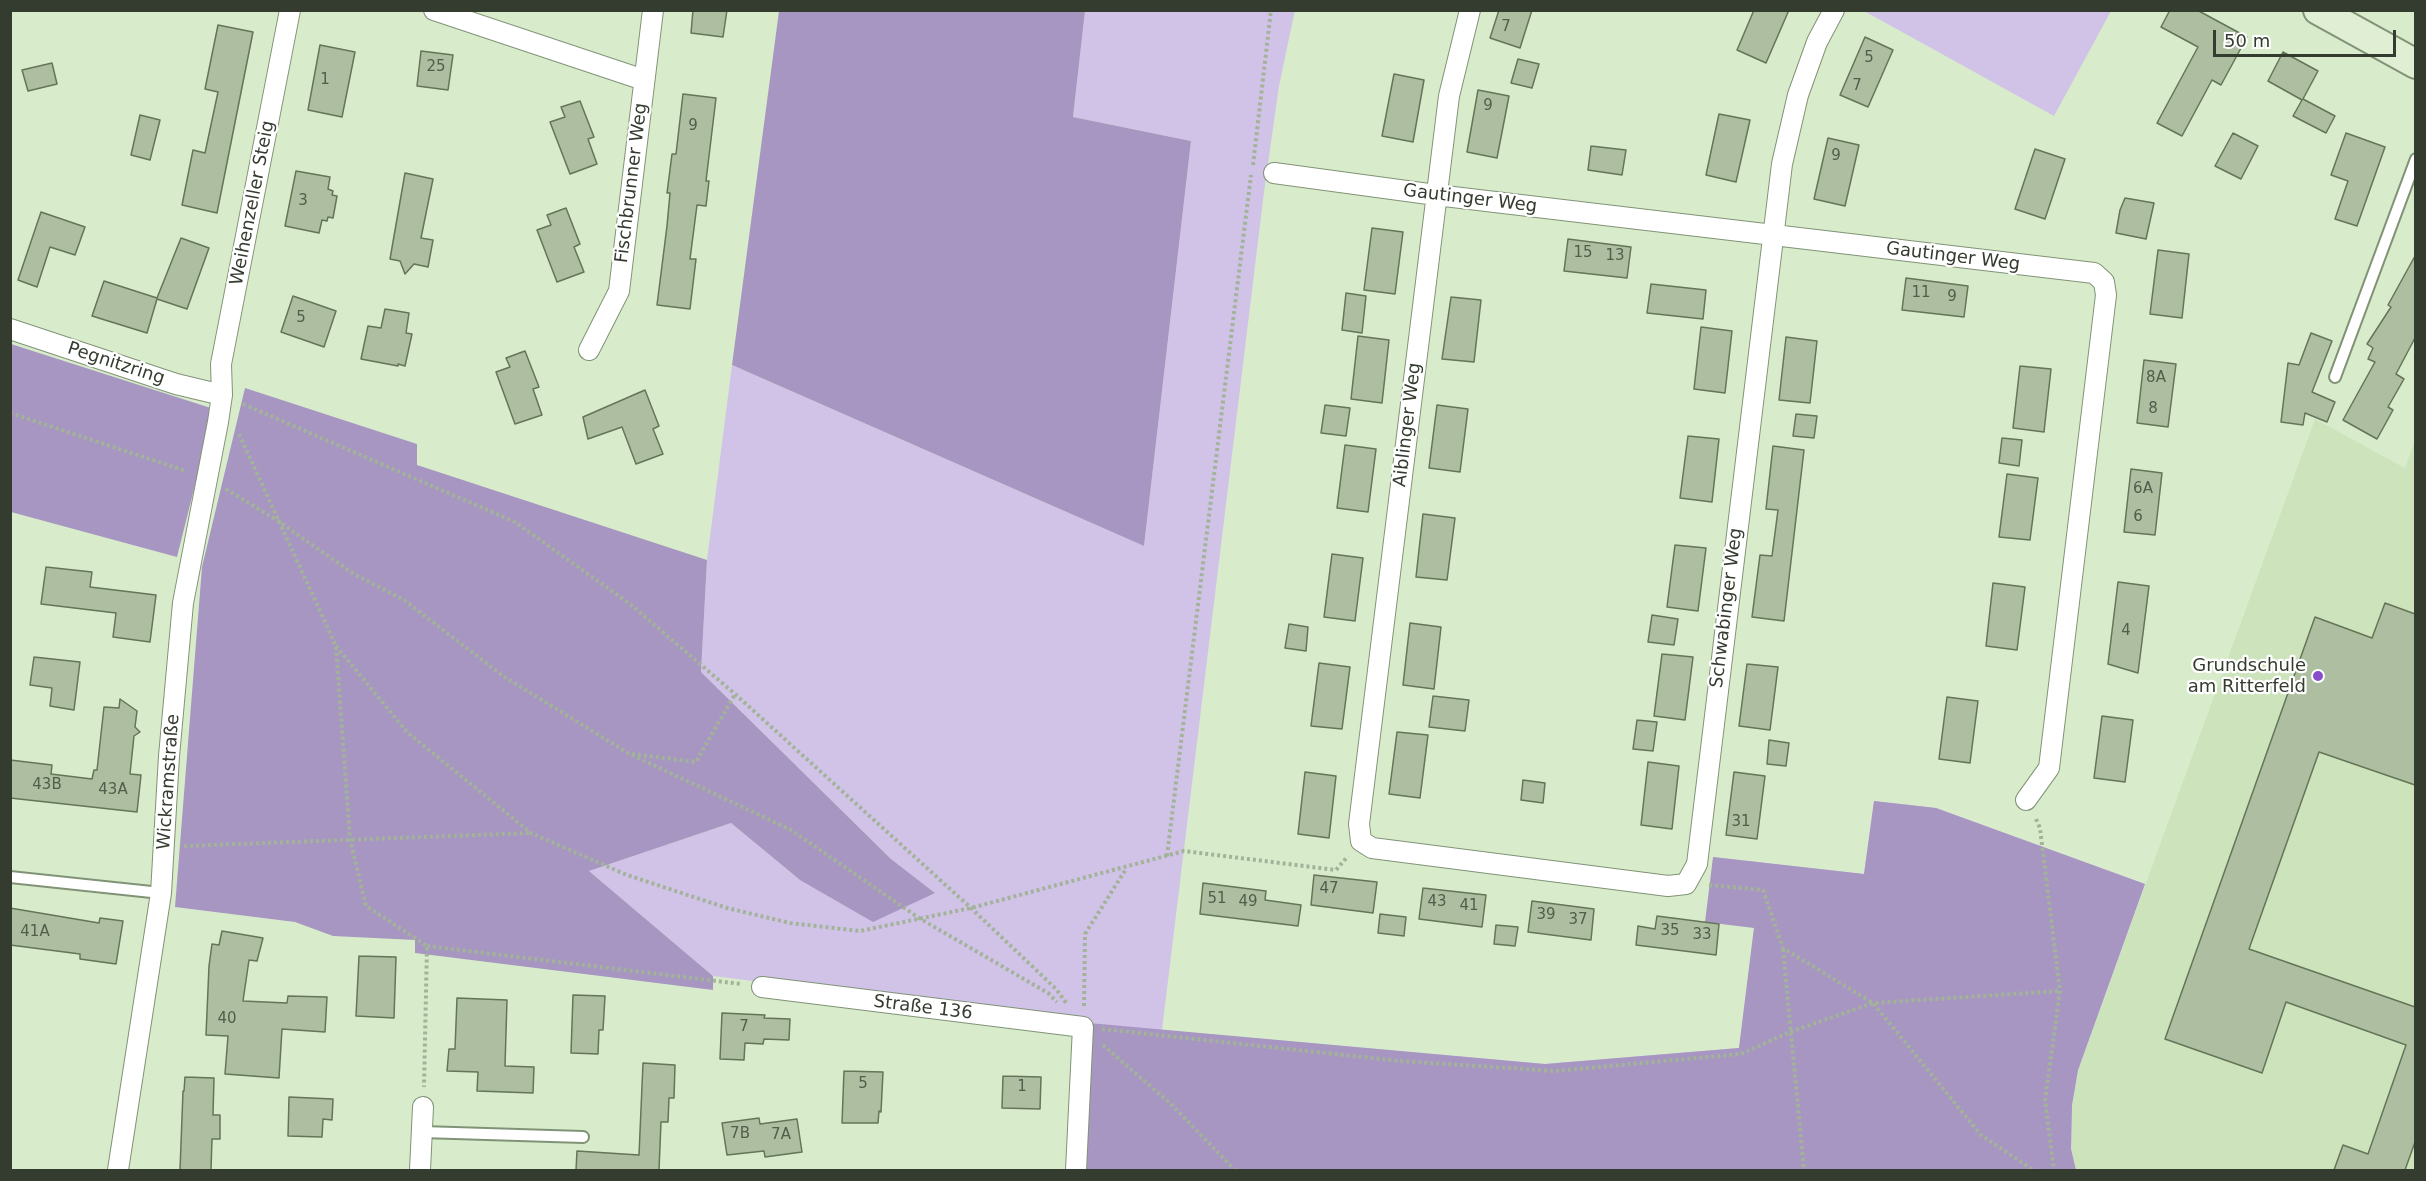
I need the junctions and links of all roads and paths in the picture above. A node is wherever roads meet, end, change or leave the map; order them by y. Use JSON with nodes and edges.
{"nodes":[{"id":1,"x":290,"y":10,"type":"edge"},
{"id":2,"x":434,"y":10,"type":"edge"},
{"id":3,"x":653,"y":10,"type":"edge"},
{"id":4,"x":1271,"y":10,"type":"edge"},
{"id":5,"x":1470,"y":10,"type":"edge"},
{"id":6,"x":1833,"y":10,"type":"edge"},
{"id":7,"x":2318,"y":10,"type":"edge"},
{"id":8,"x":2415,"y":64,"type":"edge"},
{"id":9,"x":644,"y":80,"type":"junction"},
{"id":10,"x":2415,"y":159,"type":"edge"},
{"id":11,"x":1274,"y":173,"type":"dead end"},
{"id":12,"x":1436,"y":195,"type":"junction"},
{"id":13,"x":1772,"y":236,"type":"junction"},
{"id":14,"x":10,"y":329,"type":"edge"},
{"id":15,"x":589,"y":350,"type":"dead end"},
{"id":16,"x":2336,"y":377,"type":"dead end"},
{"id":17,"x":222,"y":395,"type":"junction"},
{"id":18,"x":10,"y":413,"type":"edge"},
{"id":19,"x":207,"y":478,"type":"junction"},
{"id":20,"x":278,"y":521,"type":"junction"},
{"id":21,"x":336,"y":646,"type":"junction"},
{"id":22,"x":735,"y":694,"type":"junction"},
{"id":23,"x":628,"y":753,"type":"junction"},
{"id":24,"x":2026,"y":800,"type":"joint"},
{"id":25,"x":531,"y":833,"type":"junction"},
{"id":26,"x":350,"y":838,"type":"junction"},
{"id":27,"x":1360,"y":841,"type":"junction"},
{"id":28,"x":165,"y":846,"type":"junction"},
{"id":29,"x":1167,"y":856,"type":"junction"},
{"id":30,"x":1127,"y":868,"type":"junction"},
{"id":31,"x":10,"y":877,"type":"edge"},
{"id":32,"x":1686,"y":884,"type":"junction"},
{"id":33,"x":161,"y":893,"type":"junction"},
{"id":34,"x":972,"y":908,"type":"junction"},
{"id":35,"x":919,"y":918,"type":"junction"},
{"id":36,"x":427,"y":946,"type":"junction"},
{"id":37,"x":1783,"y":948,"type":"junction"},
{"id":38,"x":762,"y":987,"type":"joint"},
{"id":39,"x":2060,"y":991,"type":"junction"},
{"id":40,"x":1873,"y":1003,"type":"junction"},
{"id":41,"x":1083,"y":1027,"type":"junction"},
{"id":42,"x":1790,"y":1032,"type":"junction"},
{"id":43,"x":423,"y":1107,"type":"joint"},
{"id":44,"x":422,"y":1132,"type":"junction"},
{"id":45,"x":583,"y":1137,"type":"dead end"},
{"id":46,"x":118,"y":1170,"type":"edge"},
{"id":47,"x":420,"y":1170,"type":"edge"},
{"id":48,"x":1076,"y":1170,"type":"edge"},
{"id":49,"x":1235,"y":1170,"type":"edge"},
{"id":50,"x":1804,"y":1170,"type":"edge"},
{"id":51,"x":2033,"y":1170,"type":"edge"},
{"id":52,"x":2054,"y":1170,"type":"edge"}],
"edges":[{"from":1,"to":17,"type":"street","name":"Weihenzeller Steig"},
{"from":2,"to":9,"type":"street"},
{"from":3,"to":9,"type":"street","name":"Fischbrunner Weg"},
{"from":4,"to":29,"type":"path"},
{"from":5,"to":12,"type":"street","name":"Aiblinger Weg"},
{"from":6,"to":13,"type":"street","name":"Schwabinger Weg"},
{"from":7,"to":8,"type":"main road"},
{"from":9,"to":15,"type":"street","name":"Fischbrunner Weg"},
{"from":10,"to":16,"type":"lane"},
{"from":11,"to":12,"type":"street","name":"Gautinger Weg"},
{"from":12,"to":13,"type":"street","name":"Gautinger Weg"},
{"from":12,"to":27,"type":"street","name":"Aiblinger Weg"},
{"from":13,"to":24,"type":"street","name":"Gautinger Weg"},
{"from":13,"to":32,"type":"street","name":"Schwabinger Weg"},
{"from":14,"to":17,"type":"street","name":"Pegnitzring"},
{"from":17,"to":19,"type":"street","name":"Wickramstraße"},
{"from":17,"to":20,"type":"path"},
{"from":17,"to":22,"type":"path"},
{"from":18,"to":19,"type":"path"},
{"from":19,"to":20,"type":"path"},
{"from":19,"to":28,"type":"street","name":"Wickramstraße"},
{"from":20,"to":21,"type":"path"},
{"from":20,"to":23,"type":"path"},
{"from":21,"to":25,"type":"path"},
{"from":21,"to":26,"type":"path"},
{"from":22,"to":23,"type":"path"},
{"from":22,"to":34,"type":"path"},
{"from":23,"to":35,"type":"path"},
{"from":24,"to":39,"type":"path"},
{"from":25,"to":26,"type":"path"},
{"from":25,"to":35,"type":"path"},
{"from":26,"to":28,"type":"path"},
{"from":26,"to":36,"type":"path"},
{"from":27,"to":29,"type":"path"},
{"from":27,"to":32,"type":"street"},
{"from":28,"to":33,"type":"street","name":"Wickramstraße"},
{"from":29,"to":30,"type":"path"},
{"from":30,"to":34,"type":"path"},
{"from":30,"to":41,"type":"path"},
{"from":31,"to":33,"type":"lane"},
{"from":32,"to":37,"type":"path"},
{"from":33,"to":46,"type":"street","name":"Wickramstraße"},
{"from":34,"to":35,"type":"path"},
{"from":34,"to":41,"type":"path"},
{"from":35,"to":41,"type":"path"},
{"from":36,"to":38,"type":"path"},
{"from":36,"to":43,"type":"path"},
{"from":37,"to":40,"type":"path"},
{"from":37,"to":42,"type":"path"},
{"from":38,"to":41,"type":"street","name":"Straße 136"},
{"from":39,"to":40,"type":"path"},
{"from":39,"to":52,"type":"path"},
{"from":40,"to":42,"type":"path"},
{"from":40,"to":51,"type":"path"},
{"from":41,"to":42,"type":"path"},
{"from":41,"to":48,"type":"street"},
{"from":41,"to":49,"type":"path"},
{"from":42,"to":50,"type":"path"},
{"from":43,"to":44,"type":"street"},
{"from":44,"to":45,"type":"lane"},
{"from":44,"to":47,"type":"street"}]}
